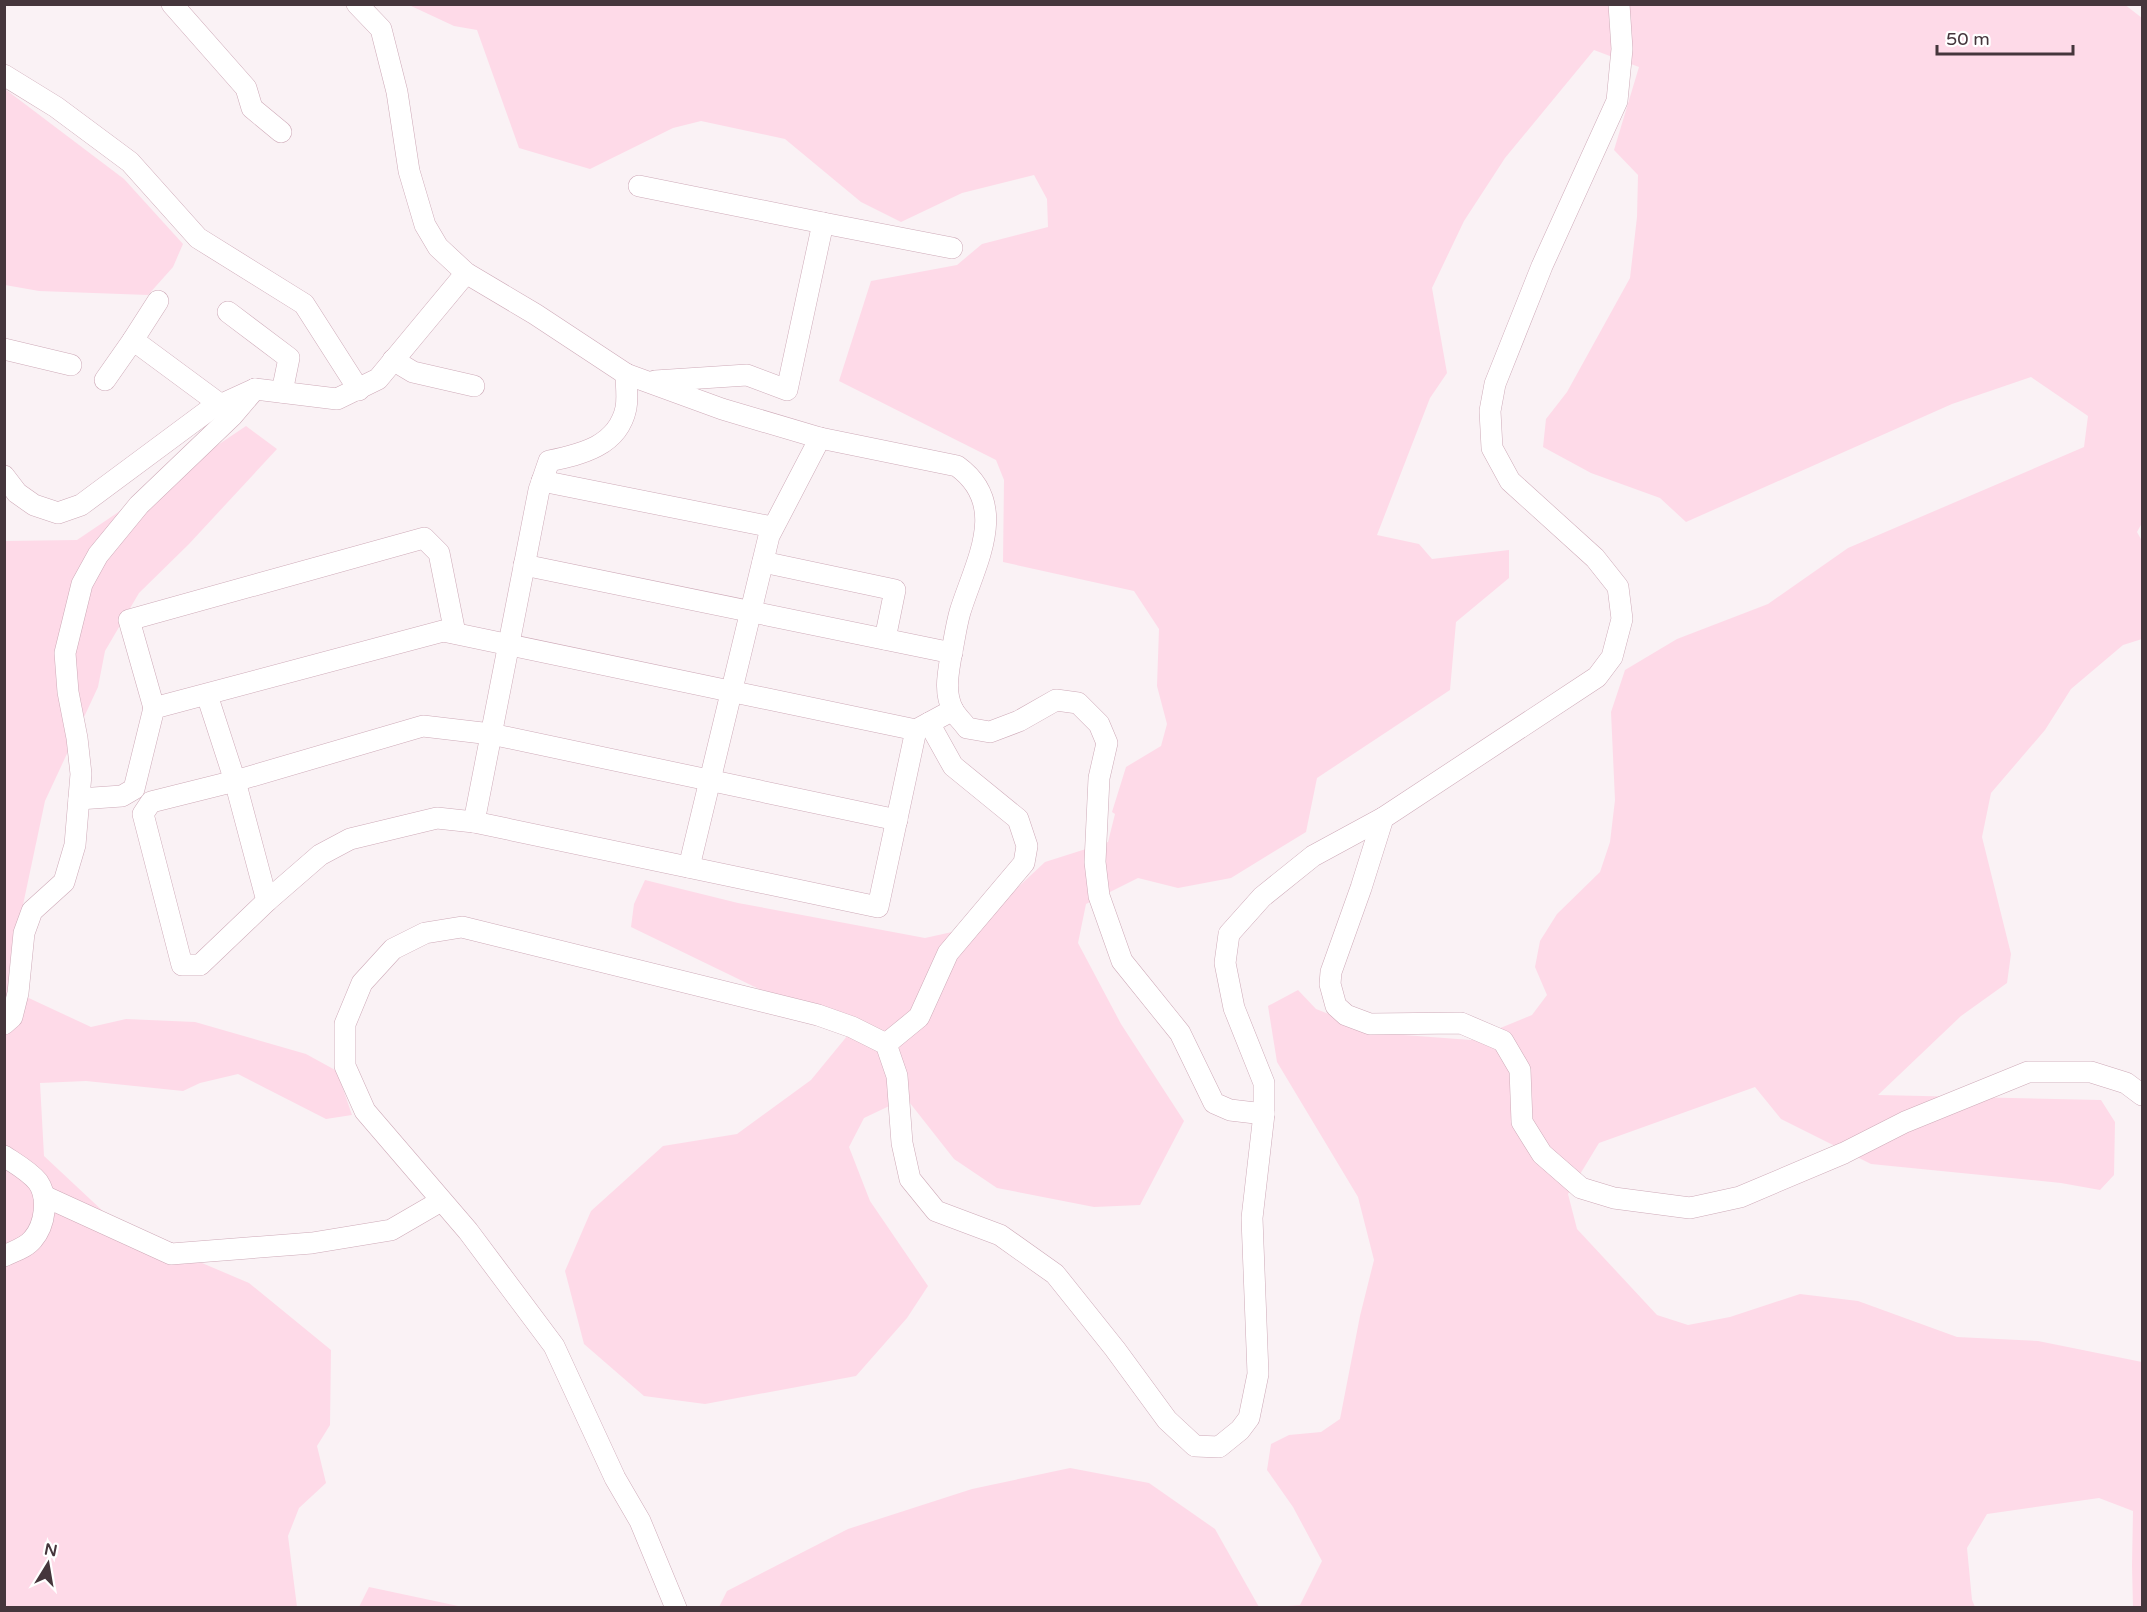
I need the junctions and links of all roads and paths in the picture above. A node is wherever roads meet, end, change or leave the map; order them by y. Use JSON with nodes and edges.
{"nodes":[{"id":1,"x":172,"y":4,"type":"edge"},
{"id":2,"x":357,"y":4,"type":"edge"},
{"id":3,"x":1619,"y":4,"type":"edge"},
{"id":4,"x":4,"y":75,"type":"edge"},
{"id":5,"x":281,"y":132,"type":"dead end"},
{"id":6,"x":639,"y":186,"type":"dead end"},
{"id":7,"x":822,"y":223,"type":"junction"},
{"id":8,"x":952,"y":248,"type":"dead end"},
{"id":9,"x":466,"y":273,"type":"junction"},
{"id":10,"x":158,"y":301,"type":"dead end"},
{"id":11,"x":228,"y":312,"type":"dead end"},
{"id":12,"x":133,"y":340,"type":"junction"},
{"id":13,"x":4,"y":349,"type":"edge"},
{"id":14,"x":393,"y":360,"type":"junction"},
{"id":15,"x":71,"y":365,"type":"dead end"},
{"id":16,"x":636,"y":378,"type":"junction"},
{"id":17,"x":105,"y":380,"type":"dead end"},
{"id":18,"x":474,"y":386,"type":"dead end"},
{"id":19,"x":255,"y":389,"type":"junction"},
{"id":20,"x":359,"y":390,"type":"junction"},
{"id":21,"x":282,"y":393,"type":"junction"},
{"id":22,"x":221,"y":405,"type":"junction"},
{"id":23,"x":820,"y":438,"type":"junction"},
{"id":24,"x":4,"y":476,"type":"edge"},
{"id":25,"x":542,"y":481,"type":"junction"},
{"id":26,"x":772,"y":527,"type":"junction"},
{"id":27,"x":763,"y":562,"type":"junction"},
{"id":28,"x":524,"y":565,"type":"junction"},
{"id":29,"x":751,"y":611,"type":"junction"},
{"id":30,"x":455,"y":633,"type":"junction"},
{"id":31,"x":885,"y":639,"type":"junction"},
{"id":32,"x":508,"y":645,"type":"junction"},
{"id":33,"x":952,"y":653,"type":"junction"},
{"id":34,"x":732,"y":692,"type":"junction"},
{"id":35,"x":207,"y":694,"type":"junction"},
{"id":36,"x":154,"y":708,"type":"junction"},
{"id":37,"x":953,"y":710,"type":"junction"},
{"id":38,"x":922,"y":727,"type":"junction"},
{"id":39,"x":491,"y":734,"type":"junction"},
{"id":40,"x":235,"y":781,"type":"junction"},
{"id":41,"x":710,"y":782,"type":"junction"},
{"id":42,"x":79,"y":799,"type":"junction"},
{"id":43,"x":1383,"y":818,"type":"junction"},
{"id":44,"x":897,"y":820,"type":"junction"},
{"id":45,"x":474,"y":822,"type":"junction"},
{"id":46,"x":689,"y":867,"type":"junction"},
{"id":47,"x":267,"y":901,"type":"junction"},
{"id":48,"x":4,"y":1024,"type":"edge"},
{"id":49,"x":886,"y":1044,"type":"junction"},
{"id":50,"x":2142,"y":1095,"type":"edge"},
{"id":51,"x":1264,"y":1114,"type":"junction"},
{"id":52,"x":4,"y":1156,"type":"edge"},
{"id":53,"x":44,"y":1196,"type":"junction"},
{"id":54,"x":441,"y":1201,"type":"junction"},
{"id":55,"x":4,"y":1256,"type":"edge"},
{"id":56,"x":676,"y":1608,"type":"edge"}],
"edges":[{"from":1,"to":5,"type":"street"},
{"from":2,"to":9,"type":"street"},
{"from":3,"to":43,"type":"street"},
{"from":4,"to":20,"type":"street"},
{"from":6,"to":7,"type":"street"},
{"from":7,"to":8,"type":"street"},
{"from":7,"to":16,"type":"street"},
{"from":9,"to":14,"type":"street"},
{"from":9,"to":16,"type":"street"},
{"from":10,"to":12,"type":"street"},
{"from":11,"to":21,"type":"street"},
{"from":12,"to":17,"type":"street"},
{"from":12,"to":22,"type":"street"},
{"from":13,"to":15,"type":"street"},
{"from":14,"to":18,"type":"street"},
{"from":14,"to":20,"type":"street"},
{"from":16,"to":23,"type":"street"},
{"from":16,"to":25,"type":"street"},
{"from":19,"to":21,"type":"street"},
{"from":19,"to":22,"type":"street"},
{"from":19,"to":42,"type":"street"},
{"from":20,"to":21,"type":"street"},
{"from":22,"to":24,"type":"street"},
{"from":23,"to":26,"type":"street"},
{"from":23,"to":33,"type":"street"},
{"from":25,"to":26,"type":"street"},
{"from":25,"to":28,"type":"street"},
{"from":26,"to":27,"type":"street"},
{"from":27,"to":29,"type":"street"},
{"from":27,"to":31,"type":"street"},
{"from":28,"to":29,"type":"street"},
{"from":28,"to":32,"type":"street"},
{"from":29,"to":31,"type":"street"},
{"from":29,"to":34,"type":"street"},
{"from":30,"to":32,"type":"street"},
{"from":30,"to":35,"type":"street"},
{"from":30,"to":36,"type":"street"},
{"from":31,"to":33,"type":"street"},
{"from":32,"to":34,"type":"street"},
{"from":32,"to":39,"type":"street"},
{"from":33,"to":37,"type":"street"},
{"from":34,"to":38,"type":"street"},
{"from":34,"to":41,"type":"street"},
{"from":35,"to":36,"type":"street"},
{"from":35,"to":40,"type":"street"},
{"from":36,"to":42,"type":"street"},
{"from":37,"to":38,"type":"street"},
{"from":37,"to":51,"type":"street"},
{"from":38,"to":44,"type":"street"},
{"from":38,"to":49,"type":"street"},
{"from":39,"to":40,"type":"street"},
{"from":39,"to":41,"type":"street"},
{"from":39,"to":45,"type":"street"},
{"from":40,"to":47,"type":"street"},
{"from":40,"to":47,"type":"street"},
{"from":41,"to":44,"type":"street"},
{"from":41,"to":46,"type":"street"},
{"from":42,"to":48,"type":"street"},
{"from":43,"to":50,"type":"street"},
{"from":43,"to":51,"type":"street"},
{"from":44,"to":46,"type":"street"},
{"from":45,"to":46,"type":"street"},
{"from":45,"to":47,"type":"street"},
{"from":49,"to":51,"type":"street"},
{"from":49,"to":54,"type":"street"},
{"from":52,"to":53,"type":"street"},
{"from":53,"to":54,"type":"street"},
{"from":53,"to":55,"type":"street"},
{"from":54,"to":56,"type":"street"}]}
